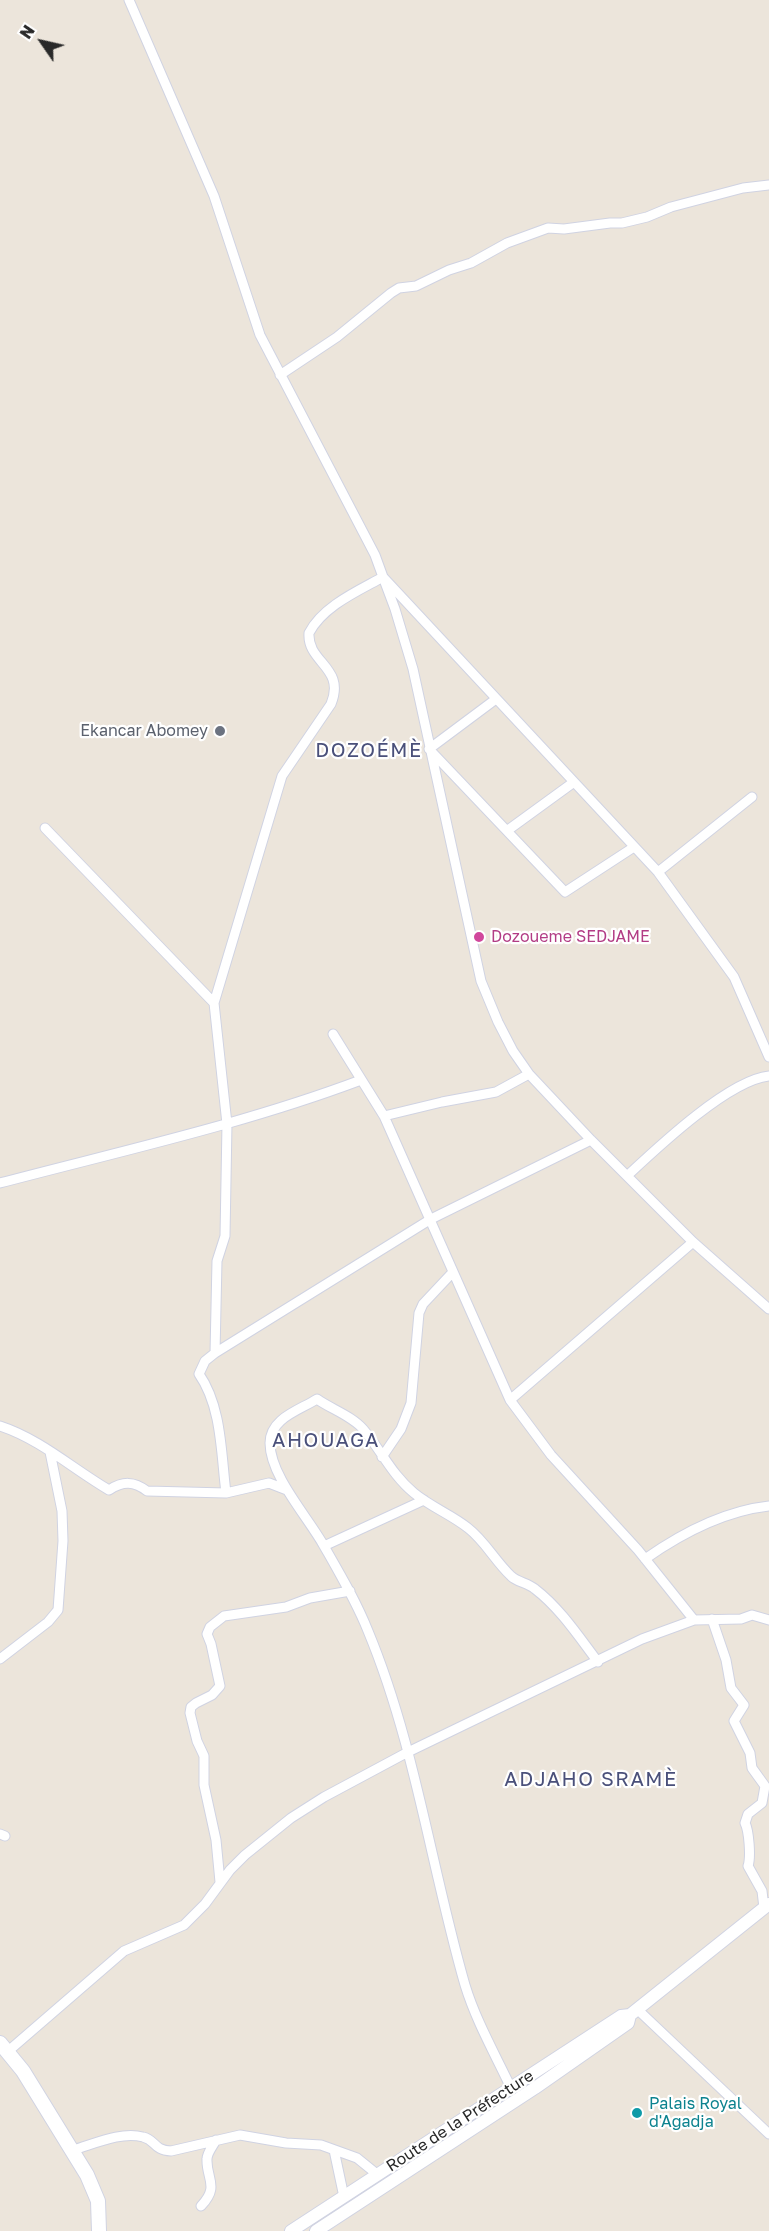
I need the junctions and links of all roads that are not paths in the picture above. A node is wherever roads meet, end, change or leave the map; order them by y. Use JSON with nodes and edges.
{"nodes":[{"id":1,"x":129,"y":0,"type":"edge"},
{"id":2,"x":769,"y":185,"type":"edge"},
{"id":3,"x":280,"y":375,"type":"junction"},
{"id":4,"x":383,"y":577,"type":"junction"},
{"id":5,"x":496,"y":699,"type":"junction"},
{"id":6,"x":429,"y":748,"type":"junction"},
{"id":7,"x":574,"y":782,"type":"junction"},
{"id":8,"x":752,"y":797,"type":"dead end"},
{"id":9,"x":45,"y":828,"type":"dead end"},
{"id":10,"x":508,"y":830,"type":"junction"},
{"id":11,"x":634,"y":847,"type":"junction"},
{"id":12,"x":658,"y":872,"type":"junction"},
{"id":13,"x":214,"y":1003,"type":"junction"},
{"id":14,"x":333,"y":1034,"type":"dead end"},
{"id":15,"x":769,"y":1057,"type":"edge"},
{"id":16,"x":529,"y":1074,"type":"junction"},
{"id":17,"x":769,"y":1076,"type":"edge"},
{"id":18,"x":362,"y":1080,"type":"junction"},
{"id":19,"x":384,"y":1116,"type":"junction"},
{"id":20,"x":227,"y":1124,"type":"junction"},
{"id":21,"x":591,"y":1140,"type":"junction"},
{"id":22,"x":628,"y":1175,"type":"junction"},
{"id":23,"x":0,"y":1183,"type":"edge"},
{"id":24,"x":431,"y":1219,"type":"junction"},
{"id":25,"x":693,"y":1242,"type":"junction"},
{"id":26,"x":453,"y":1272,"type":"junction"},
{"id":27,"x":769,"y":1309,"type":"edge"},
{"id":28,"x":215,"y":1353,"type":"junction"},
{"id":29,"x":510,"y":1400,"type":"junction"},
{"id":30,"x":0,"y":1426,"type":"edge"},
{"id":31,"x":50,"y":1452,"type":"junction"},
{"id":32,"x":382,"y":1457,"type":"junction"},
{"id":33,"x":289,"y":1491,"type":"junction"},
{"id":34,"x":226,"y":1493,"type":"junction"},
{"id":35,"x":424,"y":1500,"type":"junction"},
{"id":36,"x":769,"y":1506,"type":"edge"},
{"id":37,"x":324,"y":1546,"type":"junction"},
{"id":38,"x":645,"y":1559,"type":"junction"},
{"id":39,"x":350,"y":1591,"type":"junction"},
{"id":40,"x":712,"y":1619,"type":"junction"},
{"id":41,"x":694,"y":1620,"type":"junction"},
{"id":42,"x":769,"y":1620,"type":"edge"},
{"id":43,"x":0,"y":1659,"type":"edge"},
{"id":44,"x":598,"y":1662,"type":"junction"},
{"id":45,"x":408,"y":1752,"type":"junction"},
{"id":46,"x":220,"y":1882,"type":"junction"},
{"id":47,"x":766,"y":1906,"type":"edge"},
{"id":48,"x":634,"y":2012,"type":"junction"},
{"id":49,"x":3,"y":2048,"type":"edge"},
{"id":50,"x":511,"y":2088,"type":"junction"},
{"id":51,"x":767,"y":2128,"type":"edge"},
{"id":52,"x":216,"y":2140,"type":"junction"},
{"id":53,"x":73,"y":2150,"type":"junction"},
{"id":54,"x":334,"y":2150,"type":"junction"},
{"id":55,"x":378,"y":2175,"type":"junction"},
{"id":56,"x":344,"y":2197,"type":"junction"},
{"id":57,"x":201,"y":2206,"type":"dead end"},
{"id":58,"x":99,"y":2231,"type":"edge"},
{"id":59,"x":291,"y":2231,"type":"edge"},
{"id":60,"x":316,"y":2231,"type":"edge"}],
"edges":[{"from":1,"to":3,"type":"street"},
{"from":2,"to":3,"type":"street"},
{"from":3,"to":4,"type":"street"},
{"from":4,"to":5,"type":"street"},
{"from":4,"to":6,"type":"street"},
{"from":4,"to":13,"type":"street"},
{"from":5,"to":6,"type":"street"},
{"from":5,"to":7,"type":"street"},
{"from":6,"to":10,"type":"street"},
{"from":6,"to":16,"type":"street"},
{"from":7,"to":10,"type":"street"},
{"from":7,"to":11,"type":"street"},
{"from":8,"to":12,"type":"street"},
{"from":9,"to":13,"type":"street"},
{"from":10,"to":11,"type":"street"},
{"from":11,"to":12,"type":"street"},
{"from":12,"to":15,"type":"street"},
{"from":13,"to":20,"type":"street"},
{"from":14,"to":18,"type":"street"},
{"from":16,"to":19,"type":"street"},
{"from":16,"to":21,"type":"street"},
{"from":17,"to":22,"type":"street"},
{"from":18,"to":19,"type":"street"},
{"from":18,"to":20,"type":"street"},
{"from":19,"to":24,"type":"street"},
{"from":20,"to":23,"type":"street"},
{"from":20,"to":28,"type":"street"},
{"from":21,"to":22,"type":"street"},
{"from":21,"to":24,"type":"street"},
{"from":22,"to":25,"type":"street"},
{"from":24,"to":26,"type":"street"},
{"from":24,"to":28,"type":"street"},
{"from":25,"to":27,"type":"street"},
{"from":25,"to":29,"type":"street"},
{"from":26,"to":29,"type":"street"},
{"from":26,"to":32,"type":"street"},
{"from":28,"to":34,"type":"street"},
{"from":29,"to":38,"type":"street"},
{"from":30,"to":31,"type":"street"},
{"from":31,"to":34,"type":"street"},
{"from":31,"to":43,"type":"street"},
{"from":32,"to":33,"type":"street"},
{"from":32,"to":35,"type":"street"},
{"from":33,"to":34,"type":"street"},
{"from":33,"to":37,"type":"street"},
{"from":35,"to":37,"type":"street"},
{"from":35,"to":44,"type":"street"},
{"from":36,"to":38,"type":"street"},
{"from":37,"to":39,"type":"street"},
{"from":38,"to":41,"type":"street"},
{"from":39,"to":45,"type":"street"},
{"from":39,"to":46,"type":"street"},
{"from":40,"to":41,"type":"street"},
{"from":40,"to":42,"type":"street"},
{"from":40,"to":47,"type":"street"},
{"from":41,"to":44,"type":"street"},
{"from":44,"to":45,"type":"street"},
{"from":45,"to":46,"type":"street"},
{"from":45,"to":50,"type":"street"},
{"from":46,"to":49,"type":"street"},
{"from":47,"to":48,"type":"street","name":"Route de la Préfecture"},
{"from":48,"to":50,"type":"street","name":"Route de la Préfecture"},
{"from":48,"to":51,"type":"street"},
{"from":48,"to":60,"type":"street","name":"Route de la Préfecture"},
{"from":49,"to":53,"type":"main road"},
{"from":50,"to":55,"type":"street","name":"Route de la Préfecture"},
{"from":52,"to":53,"type":"street"},
{"from":52,"to":54,"type":"street"},
{"from":52,"to":57,"type":"street"},
{"from":53,"to":58,"type":"main road"},
{"from":54,"to":55,"type":"street"},
{"from":54,"to":56,"type":"street"},
{"from":55,"to":56,"type":"street","name":"Route de la Préfecture"},
{"from":56,"to":59,"type":"street","name":"Route de la Préfecture"}]}
